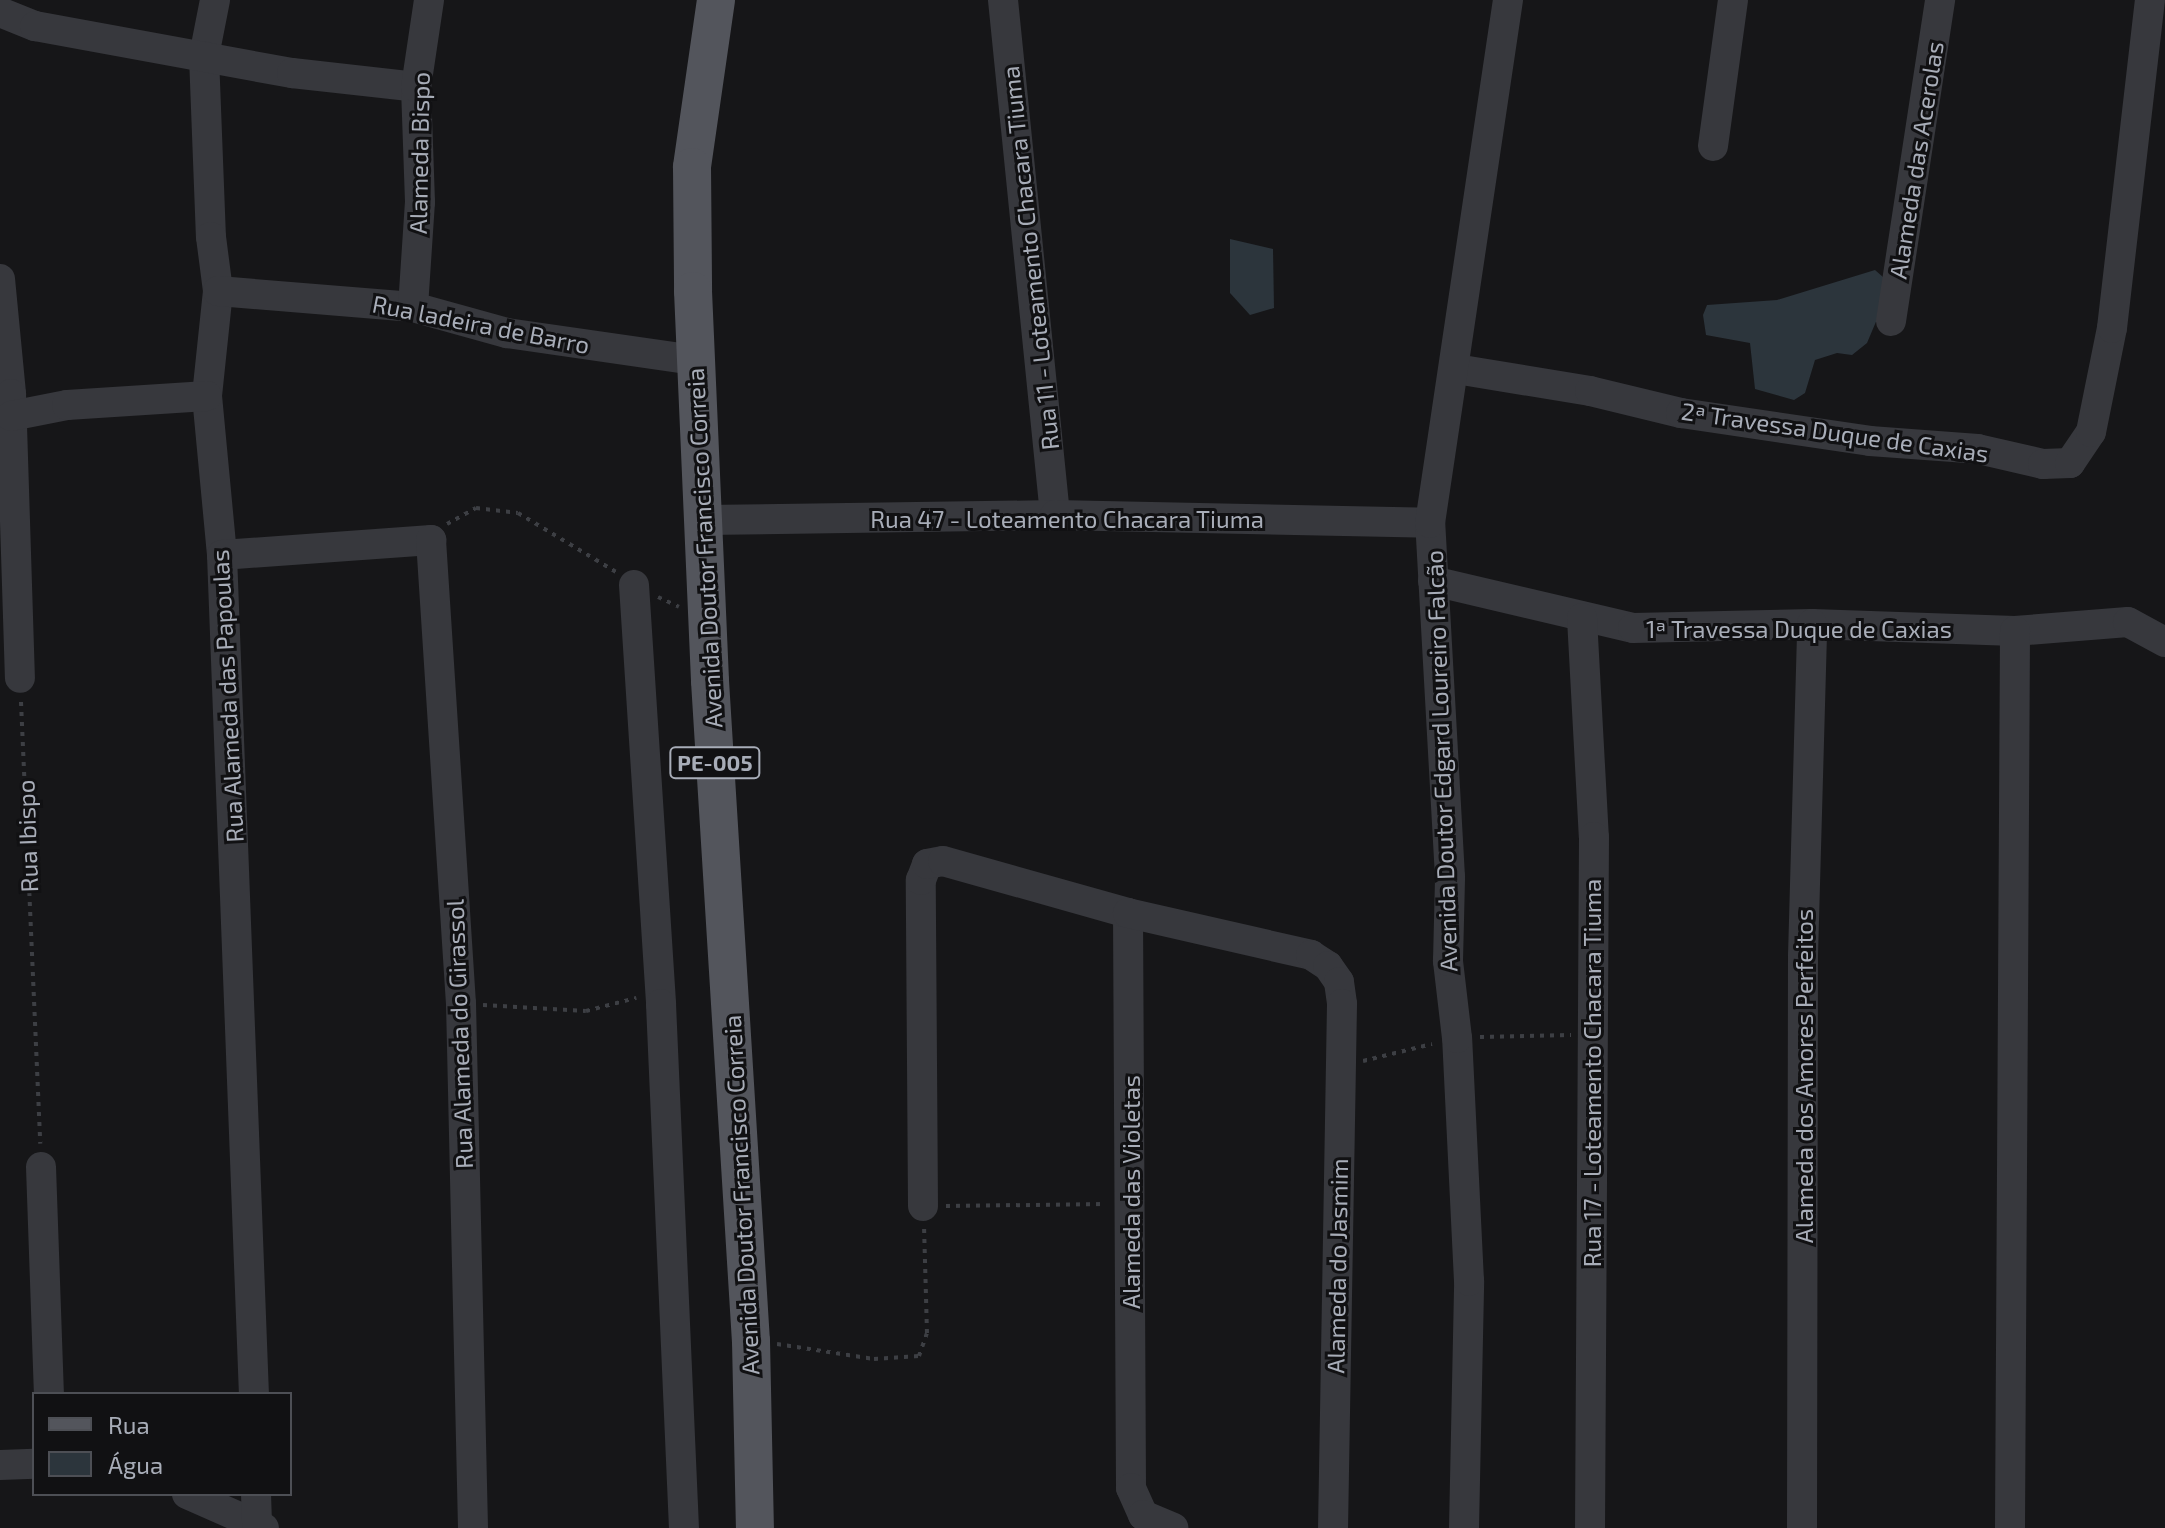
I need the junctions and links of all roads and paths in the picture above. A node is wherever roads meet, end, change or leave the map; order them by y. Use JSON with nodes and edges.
{"nodes":[{"id":1,"x":3,"y":0,"type":"edge"},
{"id":2,"x":215,"y":0,"type":"edge"},
{"id":3,"x":429,"y":0,"type":"edge"},
{"id":4,"x":716,"y":0,"type":"edge"},
{"id":5,"x":1003,"y":0,"type":"edge"},
{"id":6,"x":1508,"y":0,"type":"edge"},
{"id":7,"x":1733,"y":0,"type":"edge"},
{"id":8,"x":1940,"y":0,"type":"edge"},
{"id":9,"x":2150,"y":0,"type":"edge"},
{"id":10,"x":0,"y":14,"type":"edge"},
{"id":11,"x":204,"y":56,"type":"junction"},
{"id":12,"x":416,"y":87,"type":"junction"},
{"id":13,"x":1713,"y":146,"type":"dead end"},
{"id":14,"x":0,"y":279,"type":"edge"},
{"id":15,"x":218,"y":291,"type":"junction"},
{"id":16,"x":413,"y":307,"type":"junction"},
{"id":17,"x":1891,"y":321,"type":"dead end"},
{"id":18,"x":695,"y":360,"type":"junction"},
{"id":19,"x":1456,"y":369,"type":"junction"},
{"id":20,"x":207,"y":396,"type":"junction"},
{"id":21,"x":11,"y":416,"type":"junction"},
{"id":22,"x":1055,"y":515,"type":"junction"},
{"id":23,"x":704,"y":520,"type":"junction"},
{"id":24,"x":1430,"y":523,"type":"junction"},
{"id":25,"x":431,"y":540,"type":"junction"},
{"id":26,"x":222,"y":555,"type":"junction"},
{"id":27,"x":1433,"y":581,"type":"junction"},
{"id":28,"x":634,"y":585,"type":"junction"},
{"id":29,"x":1582,"y":618,"type":"junction"},
{"id":30,"x":708,"y":620,"type":"junction"},
{"id":31,"x":1812,"y":624,"type":"junction"},
{"id":32,"x":2015,"y":631,"type":"junction"},
{"id":33,"x":2165,"y":642,"type":"edge"},
{"id":34,"x":20,"y":678,"type":"joint"},
{"id":35,"x":1128,"y":913,"type":"junction"},
{"id":36,"x":660,"y":988,"type":"junction"},
{"id":37,"x":461,"y":1003,"type":"junction"},
{"id":38,"x":41,"y":1167,"type":"joint"},
{"id":39,"x":1133,"y":1204,"type":"junction"},
{"id":40,"x":923,"y":1206,"type":"junction"},
{"id":41,"x":751,"y":1341,"type":"junction"},
{"id":42,"x":49,"y":1392,"type":"edge"},
{"id":43,"x":254,"y":1392,"type":"edge"},
{"id":44,"x":32,"y":1464,"type":"edge"},
{"id":45,"x":0,"y":1465,"type":"edge"},
{"id":46,"x":192,"y":1496,"type":"edge"},
{"id":47,"x":256,"y":1496,"type":"edge"},
{"id":48,"x":261,"y":1526,"type":"edge"},
{"id":49,"x":473,"y":1528,"type":"edge"},
{"id":50,"x":684,"y":1528,"type":"edge"},
{"id":51,"x":755,"y":1528,"type":"edge"},
{"id":52,"x":1173,"y":1528,"type":"edge"},
{"id":53,"x":1333,"y":1528,"type":"edge"},
{"id":54,"x":1464,"y":1528,"type":"edge"},
{"id":55,"x":1590,"y":1528,"type":"edge"},
{"id":56,"x":1802,"y":1528,"type":"edge"},
{"id":57,"x":2010,"y":1528,"type":"edge"}],
"edges":[{"from":1,"to":10,"type":"street"},
{"from":2,"to":11,"type":"street","name":"Rua Alameda das Papoulas"},
{"from":3,"to":12,"type":"street","name":"Alameda Bispo"},
{"from":4,"to":18,"type":"main road","name":"Avenida Doutor Francisco Correia","number":"PE-005"},
{"from":5,"to":22,"type":"street","name":"Rua 11 - Loteamento Chacara Tiuma"},
{"from":6,"to":19,"type":"street","name":"Avenida Doutor Edgard Loureiro Falcão"},
{"from":7,"to":13,"type":"street"},
{"from":8,"to":17,"type":"street","name":"Alameda das Acerolas"},
{"from":9,"to":19,"type":"street","name":"2ª Travessa Duque de Caxias"},
{"from":10,"to":11,"type":"street"},
{"from":11,"to":12,"type":"street"},
{"from":11,"to":15,"type":"street","name":"Rua Alameda das Papoulas"},
{"from":12,"to":16,"type":"street","name":"Alameda Bispo"},
{"from":14,"to":21,"type":"street"},
{"from":15,"to":16,"type":"street","name":"Rua ladeira de Barro"},
{"from":15,"to":20,"type":"street","name":"Rua Alameda das Papoulas"},
{"from":16,"to":18,"type":"street","name":"Rua ladeira de Barro"},
{"from":18,"to":23,"type":"main road","name":"Avenida Doutor Francisco Correia","number":"PE-005"},
{"from":19,"to":24,"type":"street","name":"Avenida Doutor Edgard Loureiro Falcão"},
{"from":20,"to":21,"type":"street"},
{"from":20,"to":26,"type":"street","name":"Rua Alameda das Papoulas"},
{"from":21,"to":34,"type":"street"},
{"from":22,"to":23,"type":"street","name":"Rua 47 - Loteamento Chacara Tiuma"},
{"from":22,"to":24,"type":"street","name":"Rua 47 - Loteamento Chacara Tiuma"},
{"from":23,"to":30,"type":"main road","name":"Avenida Doutor Francisco Correia","number":"PE-005"},
{"from":24,"to":27,"type":"street","name":"Avenida Doutor Edgard Loureiro Falcão"},
{"from":25,"to":26,"type":"street"},
{"from":25,"to":28,"type":"path"},
{"from":25,"to":37,"type":"street","name":"Rua Alameda do Girassol"},
{"from":26,"to":43,"type":"street","name":"Rua Alameda das Papoulas"},
{"from":27,"to":29,"type":"street","name":"1ª Travessa Duque de Caxias"},
{"from":27,"to":54,"type":"street","name":"Avenida Doutor Edgard Loureiro Falcão"},
{"from":28,"to":30,"type":"path"},
{"from":28,"to":36,"type":"street"},
{"from":29,"to":31,"type":"street","name":"1ª Travessa Duque de Caxias"},
{"from":29,"to":55,"type":"street","name":"Rua 17 - Loteamento Chacara Tiuma"},
{"from":30,"to":41,"type":"main road","name":"Avenida Doutor Francisco Correia","number":"PE-005"},
{"from":31,"to":32,"type":"street","name":"1ª Travessa Duque de Caxias"},
{"from":31,"to":56,"type":"street","name":"Alameda dos Amores Perfeitos"},
{"from":32,"to":33,"type":"street","name":"1ª Travessa Duque de Caxias"},
{"from":32,"to":57,"type":"street"},
{"from":34,"to":38,"type":"path","name":"Rua Ibispo"},
{"from":35,"to":39,"type":"street","name":"Alameda das Violetas"},
{"from":35,"to":40,"type":"street"},
{"from":35,"to":53,"type":"street","name":"Alameda do Jasmim"},
{"from":36,"to":37,"type":"path"},
{"from":36,"to":50,"type":"street"},
{"from":37,"to":49,"type":"street","name":"Rua Alameda do Girassol"},
{"from":38,"to":42,"type":"street"},
{"from":39,"to":40,"type":"path"},
{"from":39,"to":52,"type":"street","name":"Alameda das Violetas"},
{"from":40,"to":41,"type":"path"},
{"from":41,"to":51,"type":"main road","name":"Avenida Doutor Francisco Correia","number":"PE-005"},
{"from":44,"to":45,"type":"street"},
{"from":46,"to":48,"type":"street"},
{"from":47,"to":48,"type":"street"}]}
